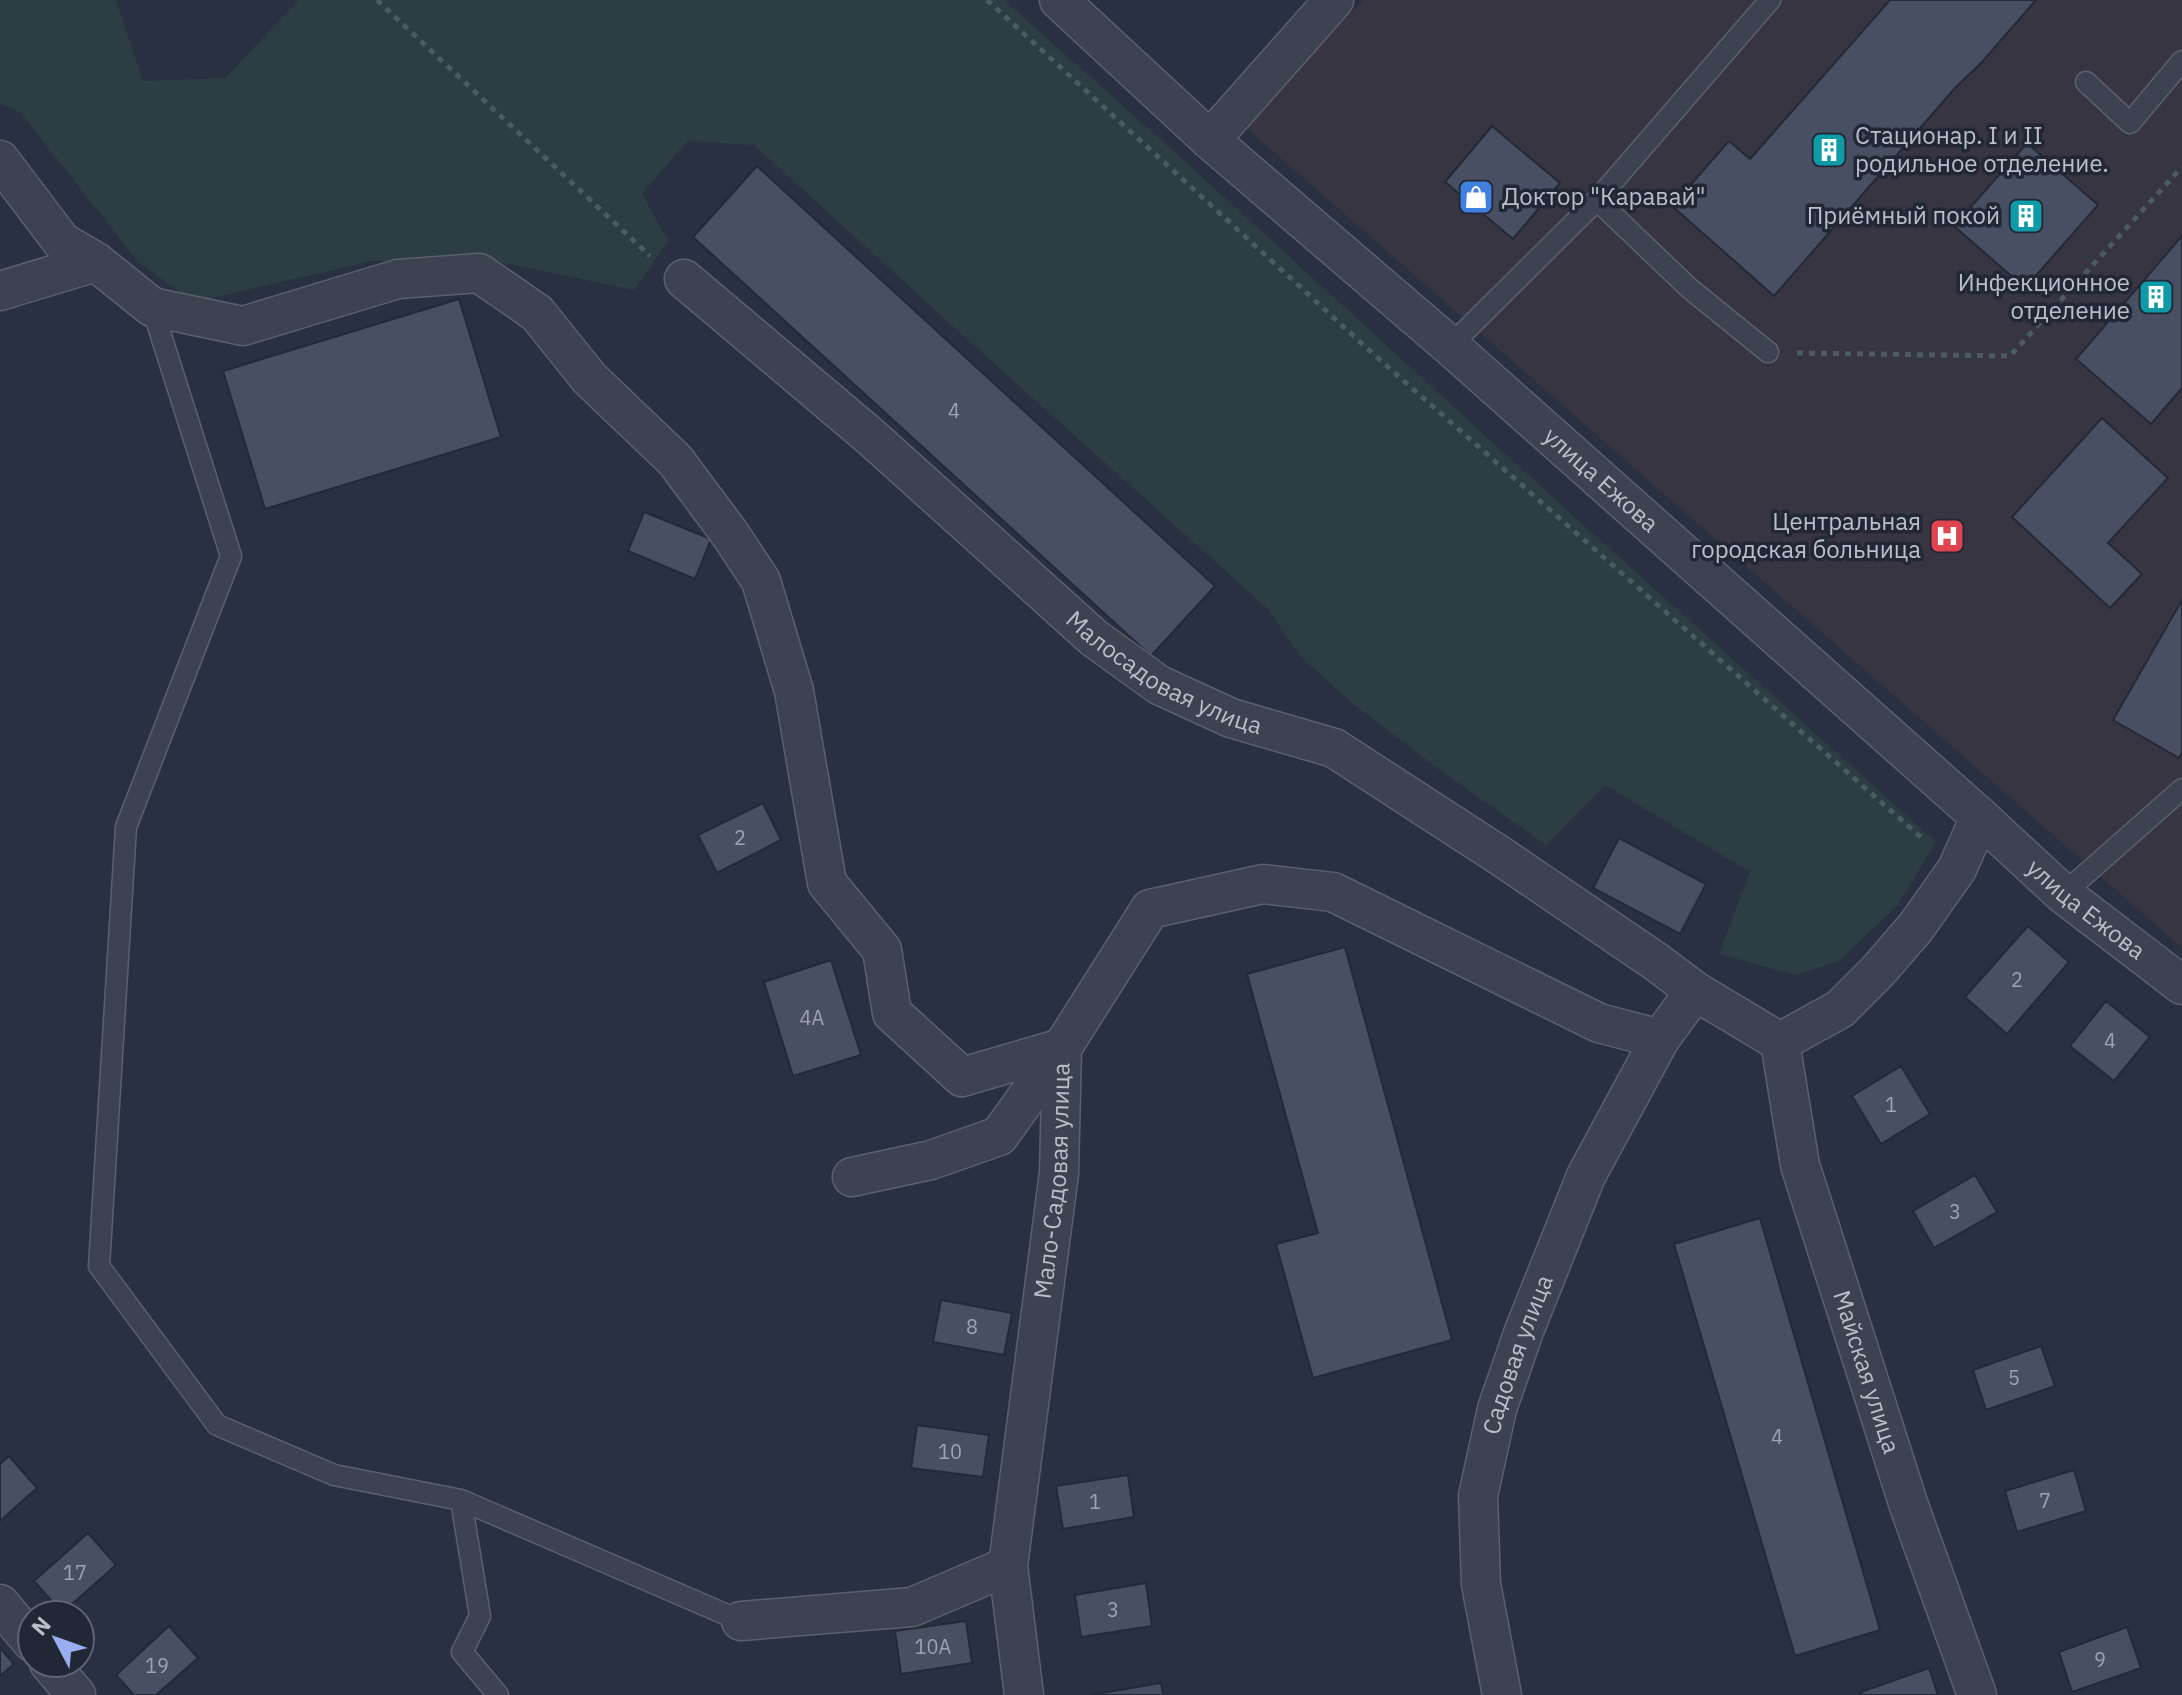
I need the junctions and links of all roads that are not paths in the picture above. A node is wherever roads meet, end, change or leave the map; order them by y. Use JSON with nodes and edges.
{"nodes":[{"id":1,"x":1059,"y":0,"type":"edge"},
{"id":2,"x":1334,"y":0,"type":"edge"},
{"id":3,"x":1770,"y":0,"type":"edge"},
{"id":4,"x":2182,"y":61,"type":"edge"},
{"id":5,"x":2086,"y":82,"type":"dead end"},
{"id":6,"x":1210,"y":140,"type":"junction"},
{"id":7,"x":0,"y":160,"type":"edge"},
{"id":8,"x":1597,"y":200,"type":"junction"},
{"id":9,"x":96,"y":262,"type":"junction"},
{"id":10,"x":684,"y":279,"type":"road end"},
{"id":11,"x":0,"y":291,"type":"edge"},
{"id":12,"x":152,"y":307,"type":"junction"},
{"id":13,"x":1450,"y":346,"type":"junction"},
{"id":14,"x":1768,"y":352,"type":"road end"},
{"id":15,"x":2182,"y":789,"type":"edge"},
{"id":16,"x":1980,"y":817,"type":"junction"},
{"id":17,"x":2063,"y":894,"type":"junction"},
{"id":18,"x":2182,"y":985,"type":"edge"},
{"id":19,"x":1695,"y":991,"type":"junction"},
{"id":20,"x":1660,"y":1039,"type":"junction"},
{"id":21,"x":1780,"y":1042,"type":"junction"},
{"id":22,"x":1062,"y":1048,"type":"junction"},
{"id":23,"x":852,"y":1177,"type":"dead end"},
{"id":24,"x":461,"y":1500,"type":"junction"},
{"id":25,"x":1008,"y":1566,"type":"junction"},
{"id":26,"x":0,"y":1604,"type":"edge"},
{"id":27,"x":741,"y":1621,"type":"joint"},
{"id":28,"x":16,"y":1623,"type":"edge"},
{"id":29,"x":62,"y":1679,"type":"edge"},
{"id":30,"x":76,"y":1695,"type":"edge"},
{"id":31,"x":498,"y":1695,"type":"edge"},
{"id":32,"x":1024,"y":1695,"type":"edge"},
{"id":33,"x":1502,"y":1695,"type":"edge"},
{"id":34,"x":1977,"y":1695,"type":"edge"}],
"edges":[{"from":1,"to":6,"type":"street","name":"улица Ежова"},
{"from":2,"to":6,"type":"street"},
{"from":3,"to":8,"type":"lane"},
{"from":4,"to":5,"type":"lane"},
{"from":6,"to":13,"type":"street","name":"улица Ежова"},
{"from":7,"to":9,"type":"street"},
{"from":8,"to":13,"type":"lane"},
{"from":8,"to":14,"type":"lane"},
{"from":9,"to":11,"type":"street"},
{"from":9,"to":12,"type":"street"},
{"from":10,"to":19,"type":"street","name":"Малосадовая улица"},
{"from":12,"to":22,"type":"street"},
{"from":12,"to":24,"type":"lane"},
{"from":13,"to":16,"type":"street","name":"улица Ежова"},
{"from":15,"to":17,"type":"lane"},
{"from":16,"to":17,"type":"street","name":"улица Ежова"},
{"from":16,"to":21,"type":"street"},
{"from":17,"to":18,"type":"street","name":"улица Ежова"},
{"from":19,"to":20,"type":"street"},
{"from":19,"to":21,"type":"street","name":"Малосадовая улица"},
{"from":20,"to":22,"type":"street","name":"Мало-Садовая улица"},
{"from":20,"to":33,"type":"street","name":"Садовая улица"},
{"from":21,"to":34,"type":"street","name":"Майская улица"},
{"from":22,"to":23,"type":"street"},
{"from":22,"to":25,"type":"street","name":"Мало-Садовая улица"},
{"from":24,"to":27,"type":"lane"},
{"from":24,"to":31,"type":"lane"},
{"from":25,"to":27,"type":"street"},
{"from":25,"to":32,"type":"street","name":"Мало-Садовая улица"},
{"from":26,"to":28,"type":"street"},
{"from":29,"to":30,"type":"street"}]}
